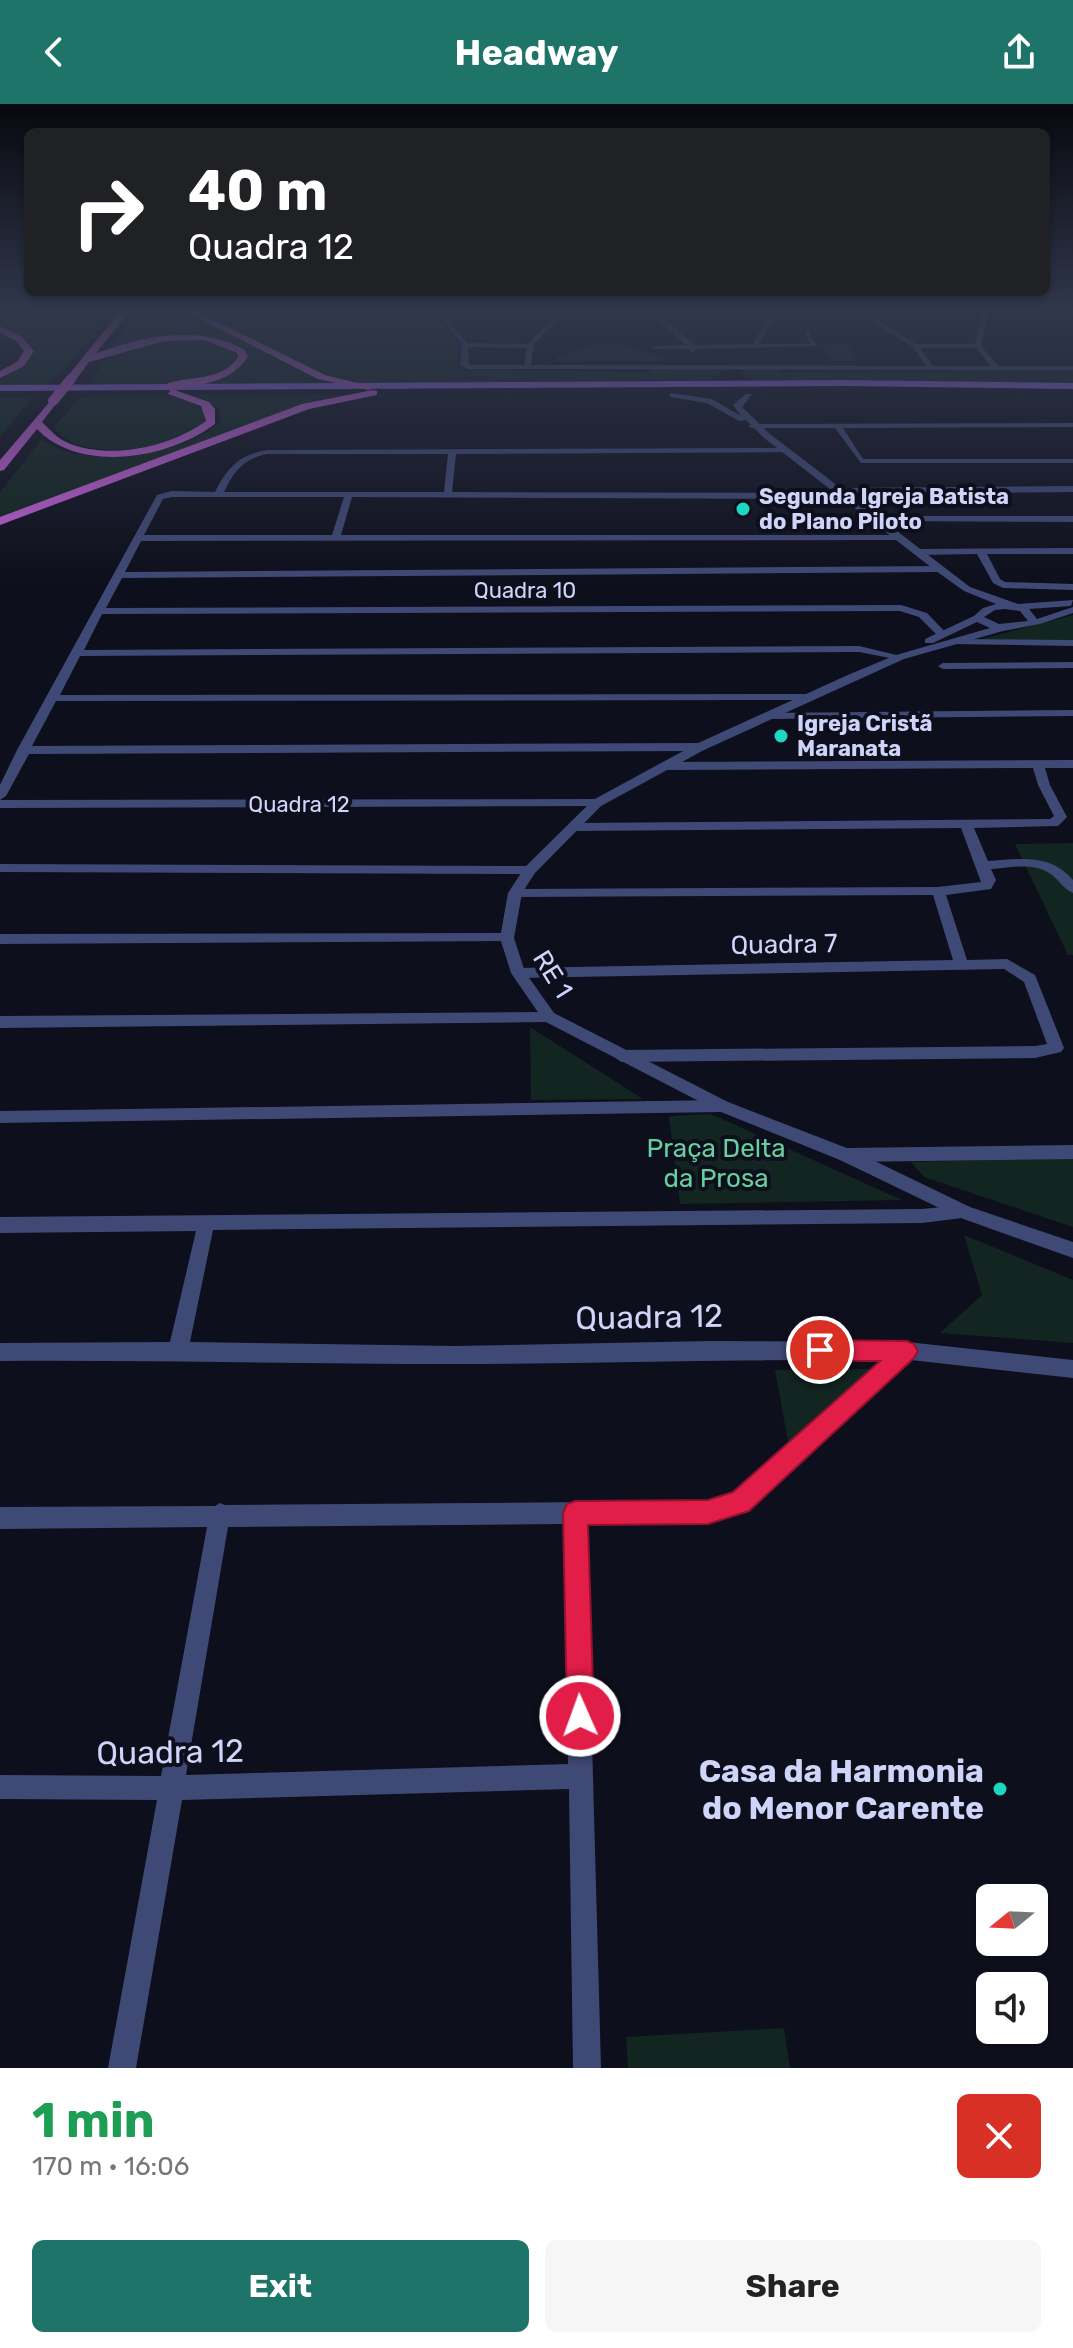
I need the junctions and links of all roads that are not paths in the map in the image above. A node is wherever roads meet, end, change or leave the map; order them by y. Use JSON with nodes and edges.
{"nodes":[{"id":1,"x":54,"y":400,"type":"edge"},
{"id":2,"x":194,"y":400,"type":"edge"},
{"id":3,"x":332,"y":400,"type":"edge"},
{"id":4,"x":701,"y":400,"type":"edge"},
{"id":5,"x":744,"y":400,"type":"edge"},
{"id":6,"x":36,"y":422,"type":"junction"},
{"id":7,"x":1073,"y":425,"type":"edge"},
{"id":8,"x":838,"y":426,"type":"junction"},
{"id":9,"x":757,"y":428,"type":"junction"},
{"id":10,"x":785,"y":450,"type":"junction"},
{"id":11,"x":452,"y":451,"type":"junction"},
{"id":12,"x":1073,"y":461,"type":"edge"},
{"id":13,"x":0,"y":468,"type":"edge"},
{"id":14,"x":1073,"y":489,"type":"edge"},
{"id":15,"x":448,"y":492,"type":"junction"},
{"id":16,"x":842,"y":493,"type":"junction"},
{"id":17,"x":218,"y":494,"type":"junction"},
{"id":18,"x":349,"y":494,"type":"junction"},
{"id":19,"x":875,"y":519,"type":"junction"},
{"id":20,"x":1073,"y":519,"type":"edge"},
{"id":21,"x":0,"y":521,"type":"edge"},
{"id":22,"x":897,"y":537,"type":"junction"},
{"id":23,"x":138,"y":538,"type":"junction"},
{"id":24,"x":336,"y":538,"type":"junction"},
{"id":25,"x":980,"y":551,"type":"junction"},
{"id":26,"x":1073,"y":551,"type":"edge"},
{"id":27,"x":917,"y":552,"type":"junction"},
{"id":28,"x":939,"y":569,"type":"junction"},
{"id":29,"x":116,"y":575,"type":"junction"},
{"id":30,"x":1073,"y":587,"type":"edge"},
{"id":31,"x":967,"y":589,"type":"junction"},
{"id":32,"x":1073,"y":603,"type":"edge"},
{"id":33,"x":1014,"y":606,"type":"junction"},
{"id":34,"x":1073,"y":610,"type":"edge"},
{"id":35,"x":98,"y":611,"type":"junction"},
{"id":36,"x":979,"y":616,"type":"junction"},
{"id":37,"x":1033,"y":621,"type":"junction"},
{"id":38,"x":999,"y":629,"type":"junction"},
{"id":39,"x":943,"y":635,"type":"junction"},
{"id":40,"x":955,"y":642,"type":"junction"},
{"id":41,"x":1073,"y":643,"type":"edge"},
{"id":42,"x":76,"y":653,"type":"junction"},
{"id":43,"x":900,"y":657,"type":"junction"},
{"id":44,"x":1073,"y":665,"type":"edge"},
{"id":45,"x":943,"y":666,"type":"dead end"},
{"id":46,"x":806,"y":697,"type":"junction"},
{"id":47,"x":50,"y":698,"type":"junction"},
{"id":48,"x":1073,"y":713,"type":"edge"},
{"id":49,"x":766,"y":716,"type":"junction"},
{"id":50,"x":700,"y":747,"type":"junction"},
{"id":51,"x":23,"y":750,"type":"junction"},
{"id":52,"x":1073,"y":764,"type":"edge"},
{"id":53,"x":1038,"y":765,"type":"junction"},
{"id":54,"x":665,"y":766,"type":"junction"},
{"id":55,"x":0,"y":796,"type":"edge"},
{"id":56,"x":597,"y":803,"type":"junction"},
{"id":57,"x":0,"y":804,"type":"edge"},
{"id":58,"x":966,"y":824,"type":"junction"},
{"id":59,"x":574,"y":827,"type":"junction"},
{"id":60,"x":983,"y":865,"type":"junction"},
{"id":61,"x":0,"y":868,"type":"edge"},
{"id":62,"x":530,"y":870,"type":"junction"},
{"id":63,"x":1073,"y":889,"type":"edge"},
{"id":64,"x":938,"y":891,"type":"junction"},
{"id":65,"x":515,"y":893,"type":"junction"},
{"id":66,"x":507,"y":938,"type":"junction"},
{"id":67,"x":0,"y":939,"type":"edge"},
{"id":68,"x":962,"y":965,"type":"junction"},
{"id":69,"x":518,"y":973,"type":"junction"},
{"id":70,"x":549,"y":1017,"type":"junction"},
{"id":71,"x":0,"y":1022,"type":"edge"},
{"id":72,"x":621,"y":1056,"type":"junction"},
{"id":73,"x":722,"y":1106,"type":"junction"},
{"id":74,"x":0,"y":1117,"type":"edge"},
{"id":75,"x":1073,"y":1152,"type":"edge"},
{"id":76,"x":846,"y":1155,"type":"junction"},
{"id":77,"x":964,"y":1212,"type":"junction"},
{"id":78,"x":206,"y":1224,"type":"junction"},
{"id":79,"x":0,"y":1225,"type":"edge"},
{"id":80,"x":1073,"y":1250,"type":"edge"},
{"id":81,"x":178,"y":1351,"type":"junction"},
{"id":82,"x":907,"y":1351,"type":"junction"},
{"id":83,"x":0,"y":1352,"type":"edge"},
{"id":84,"x":1073,"y":1369,"type":"edge"},
{"id":85,"x":575,"y":1513,"type":"junction"},
{"id":86,"x":220,"y":1514,"type":"junction"},
{"id":87,"x":0,"y":1518,"type":"edge"},
{"id":88,"x":582,"y":1776,"type":"junction"},
{"id":89,"x":0,"y":1787,"type":"edge"},
{"id":90,"x":171,"y":1788,"type":"junction"},
{"id":91,"x":122,"y":2068,"type":"edge"},
{"id":92,"x":587,"y":2068,"type":"edge"}],
"edges":[{"from":1,"to":6,"type":"highway","bridge":true},
{"from":2,"to":6,"type":"highway"},
{"from":3,"to":21,"type":"highway"},
{"from":4,"to":9,"type":"street"},
{"from":5,"to":9,"type":"street"},
{"from":6,"to":13,"type":"highway"},
{"from":7,"to":8,"type":"street"},
{"from":8,"to":9,"type":"street"},
{"from":8,"to":12,"type":"street"},
{"from":9,"to":10,"type":"street"},
{"from":10,"to":11,"type":"street"},
{"from":10,"to":16,"type":"street"},
{"from":11,"to":15,"type":"street"},
{"from":11,"to":17,"type":"street"},
{"from":14,"to":16,"type":"street"},
{"from":15,"to":16,"type":"street"},
{"from":15,"to":18,"type":"street"},
{"from":16,"to":19,"type":"street"},
{"from":17,"to":18,"type":"street"},
{"from":17,"to":23,"type":"street"},
{"from":18,"to":24,"type":"street"},
{"from":19,"to":20,"type":"street"},
{"from":19,"to":22,"type":"street"},
{"from":22,"to":24,"type":"street"},
{"from":22,"to":27,"type":"street"},
{"from":23,"to":24,"type":"street"},
{"from":23,"to":29,"type":"street"},
{"from":25,"to":26,"type":"street"},
{"from":25,"to":27,"type":"street"},
{"from":25,"to":30,"type":"street"},
{"from":27,"to":28,"type":"street"},
{"from":28,"to":29,"type":"street","name":"Quadra 10"},
{"from":28,"to":31,"type":"street"},
{"from":29,"to":35,"type":"street"},
{"from":31,"to":33,"type":"street"},
{"from":31,"to":36,"type":"street"},
{"from":32,"to":33,"type":"street"},
{"from":33,"to":36,"type":"street","name":"RE 1"},
{"from":33,"to":37,"type":"street"},
{"from":34,"to":37,"type":"street","name":"RE 1"},
{"from":35,"to":39,"type":"street","name":"Quadra 10"},
{"from":35,"to":42,"type":"street"},
{"from":36,"to":38,"type":"street"},
{"from":36,"to":39,"type":"street","name":"RE 1"},
{"from":37,"to":38,"type":"street","name":"RE 1"},
{"from":38,"to":40,"type":"street","name":"RE 1"},
{"from":39,"to":43,"type":"street","name":"RE 1"},
{"from":40,"to":41,"type":"street"},
{"from":40,"to":43,"type":"street","name":"RE 1"},
{"from":42,"to":43,"type":"street"},
{"from":42,"to":47,"type":"street"},
{"from":43,"to":46,"type":"street","name":"RE 1"},
{"from":44,"to":45,"type":"street"},
{"from":46,"to":47,"type":"street"},
{"from":46,"to":49,"type":"street","name":"RE 1"},
{"from":47,"to":51,"type":"street"},
{"from":48,"to":49,"type":"street"},
{"from":49,"to":50,"type":"street","name":"RE 1"},
{"from":50,"to":51,"type":"street"},
{"from":50,"to":54,"type":"street","name":"RE 1"},
{"from":51,"to":55,"type":"street"},
{"from":52,"to":53,"type":"street"},
{"from":53,"to":54,"type":"street"},
{"from":53,"to":58,"type":"street"},
{"from":54,"to":56,"type":"street","name":"RE 1"},
{"from":56,"to":57,"type":"street","name":"Quadra 12"},
{"from":56,"to":59,"type":"street","name":"RE 1"},
{"from":58,"to":59,"type":"street"},
{"from":58,"to":60,"type":"street"},
{"from":59,"to":62,"type":"street","name":"RE 1"},
{"from":60,"to":63,"type":"street"},
{"from":60,"to":64,"type":"street","name":"Quadra 7"},
{"from":61,"to":62,"type":"street"},
{"from":62,"to":65,"type":"street","name":"RE 1"},
{"from":64,"to":65,"type":"street","name":"Quadra 7"},
{"from":64,"to":68,"type":"street"},
{"from":65,"to":66,"type":"street","name":"RE 1"},
{"from":66,"to":67,"type":"street"},
{"from":66,"to":69,"type":"street","name":"RE 1"},
{"from":68,"to":69,"type":"street","name":"Quadra 7"},
{"from":68,"to":72,"type":"street","name":"Quadra 7"},
{"from":69,"to":70,"type":"street","name":"RE 1"},
{"from":70,"to":71,"type":"street"},
{"from":70,"to":72,"type":"street","name":"RE 1"},
{"from":72,"to":73,"type":"street","name":"RE 1"},
{"from":73,"to":74,"type":"street"},
{"from":73,"to":76,"type":"street","name":"RE 1"},
{"from":75,"to":76,"type":"street"},
{"from":76,"to":77,"type":"street","name":"RE 1"},
{"from":77,"to":78,"type":"street"},
{"from":77,"to":80,"type":"street","name":"RE 1"},
{"from":78,"to":79,"type":"street"},
{"from":78,"to":81,"type":"street"},
{"from":81,"to":82,"type":"street","name":"Quadra 12"},
{"from":81,"to":83,"type":"street","name":"Quadra 12"},
{"from":82,"to":84,"type":"street","name":"Quadra 12"},
{"from":82,"to":85,"type":"street"},
{"from":85,"to":86,"type":"street"},
{"from":85,"to":88,"type":"street"},
{"from":86,"to":87,"type":"street"},
{"from":86,"to":90,"type":"street"},
{"from":88,"to":90,"type":"street","name":"Quadra 12"},
{"from":88,"to":92,"type":"street"},
{"from":89,"to":90,"type":"street","name":"Quadra 12"},
{"from":90,"to":91,"type":"street"}]}
